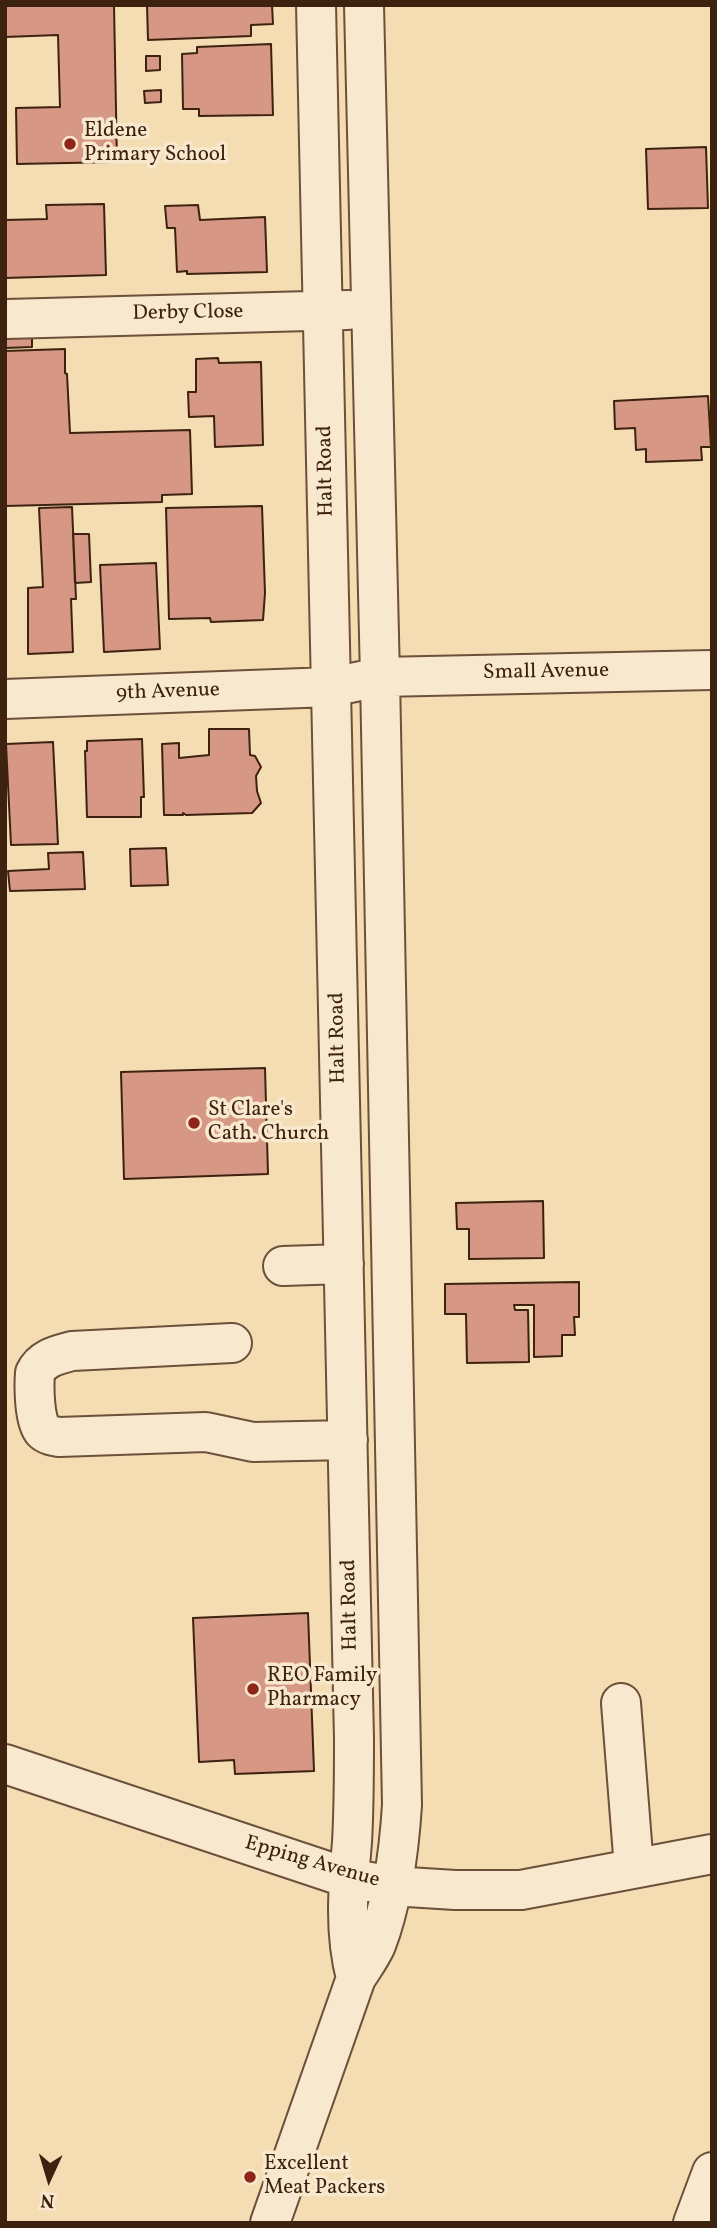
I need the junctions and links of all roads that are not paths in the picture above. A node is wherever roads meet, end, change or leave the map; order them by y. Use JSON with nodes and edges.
{"nodes":[{"id":1,"x":316,"y":5,"type":"edge"},
{"id":2,"x":363,"y":5,"type":"edge"},
{"id":3,"x":371,"y":310,"type":"junction"},
{"id":4,"x":323,"y":311,"type":"junction"},
{"id":5,"x":6,"y":318,"type":"edge"},
{"id":6,"x":712,"y":670,"type":"edge"},
{"id":7,"x":380,"y":677,"type":"junction"},
{"id":8,"x":331,"y":687,"type":"junction"},
{"id":9,"x":5,"y":699,"type":"edge"},
{"id":10,"x":344,"y":1264,"type":"junction"},
{"id":11,"x":283,"y":1266,"type":"dead end"},
{"id":12,"x":232,"y":1343,"type":"dead end"},
{"id":13,"x":348,"y":1440,"type":"junction"},
{"id":14,"x":621,"y":1703,"type":"dead end"},
{"id":15,"x":5,"y":1765,"type":"edge"},
{"id":16,"x":712,"y":1854,"type":"edge"},
{"id":17,"x":634,"y":1868,"type":"junction"},
{"id":18,"x":348,"y":1878,"type":"junction"},
{"id":19,"x":392,"y":1886,"type":"junction"},
{"id":20,"x":356,"y":1978,"type":"junction"},
{"id":21,"x":712,"y":2172,"type":"edge"},
{"id":22,"x":270,"y":2223,"type":"edge"},
{"id":23,"x":693,"y":2223,"type":"edge"}],
"edges":[{"from":1,"to":4,"type":"street","name":"Halt Road"},
{"from":2,"to":3,"type":"street"},
{"from":3,"to":4,"type":"street","name":"Derby Close"},
{"from":3,"to":7,"type":"street"},
{"from":4,"to":5,"type":"street","name":"Derby Close"},
{"from":4,"to":8,"type":"street","name":"Halt Road"},
{"from":6,"to":7,"type":"street","name":"Small Avenue"},
{"from":7,"to":8,"type":"street","name":"Small Avenue"},
{"from":7,"to":19,"type":"street"},
{"from":8,"to":9,"type":"street","name":"9th Avenue"},
{"from":8,"to":10,"type":"street","name":"Halt Road"},
{"from":10,"to":11,"type":"street"},
{"from":10,"to":13,"type":"street","name":"Halt Road"},
{"from":12,"to":13,"type":"street"},
{"from":13,"to":18,"type":"street","name":"Halt Road"},
{"from":14,"to":17,"type":"street"},
{"from":15,"to":18,"type":"street","name":"Epping Avenue"},
{"from":16,"to":17,"type":"street","name":"Epping Avenue"},
{"from":17,"to":19,"type":"street","name":"Epping Avenue"},
{"from":18,"to":19,"type":"street","name":"Epping Avenue"},
{"from":18,"to":20,"type":"street","name":"Halt Road"},
{"from":19,"to":20,"type":"street"},
{"from":20,"to":22,"type":"street"},
{"from":21,"to":23,"type":"street"}]}
